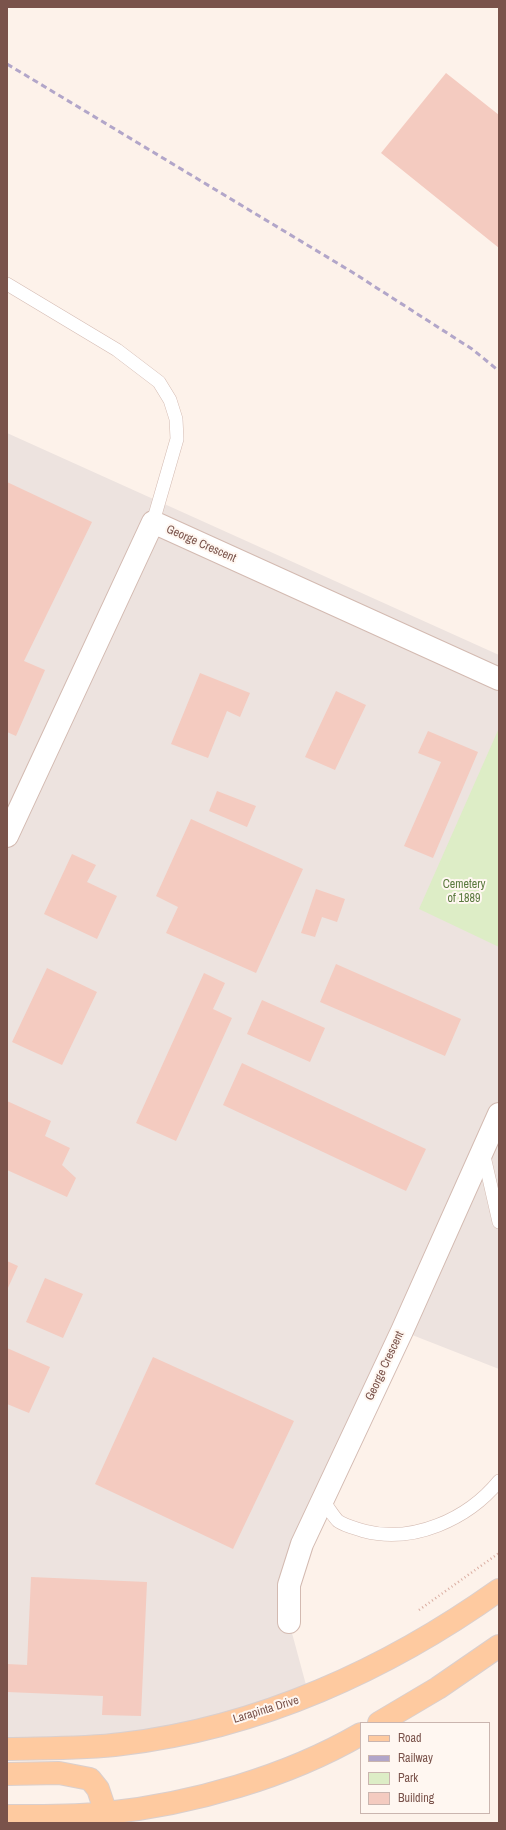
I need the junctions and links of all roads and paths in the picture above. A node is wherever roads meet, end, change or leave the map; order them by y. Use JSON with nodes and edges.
{"nodes":[{"id":1,"x":7,"y":284,"type":"edge"},
{"id":2,"x":153,"y":522,"type":"junction"},
{"id":3,"x":499,"y":679,"type":"edge"},
{"id":4,"x":7,"y":836,"type":"edge"},
{"id":5,"x":499,"y":1114,"type":"edge"},
{"id":6,"x":483,"y":1149,"type":"junction"},
{"id":7,"x":499,"y":1222,"type":"edge"},
{"id":8,"x":499,"y":1481,"type":"edge"},
{"id":9,"x":323,"y":1501,"type":"junction"},
{"id":10,"x":499,"y":1554,"type":"edge"},
{"id":11,"x":499,"y":1590,"type":"edge"},
{"id":12,"x":416,"y":1612,"type":"dead end"},
{"id":13,"x":289,"y":1622,"type":"dead end"},
{"id":14,"x":499,"y":1646,"type":"edge"},
{"id":15,"x":381,"y":1722,"type":"edge"},
{"id":16,"x":360,"y":1735,"type":"edge"},
{"id":17,"x":7,"y":1749,"type":"edge"},
{"id":18,"x":7,"y":1774,"type":"edge"},
{"id":19,"x":106,"y":1813,"type":"junction"},
{"id":20,"x":7,"y":1816,"type":"edge"}],
"edges":[{"from":1,"to":2,"type":"lane"},
{"from":2,"to":3,"type":"street","name":"George Crescent"},
{"from":2,"to":4,"type":"street","name":"George Crescent"},
{"from":5,"to":6,"type":"street","name":"George Crescent"},
{"from":6,"to":7,"type":"lane"},
{"from":6,"to":9,"type":"street","name":"George Crescent"},
{"from":8,"to":9,"type":"lane"},
{"from":9,"to":13,"type":"street","name":"George Crescent"},
{"from":10,"to":12,"type":"path"},
{"from":11,"to":17,"type":"main road","name":"Larapinta Drive"},
{"from":14,"to":15,"type":"main road"},
{"from":16,"to":19,"type":"main road"},
{"from":18,"to":19,"type":"main road"},
{"from":19,"to":20,"type":"main road"}]}
